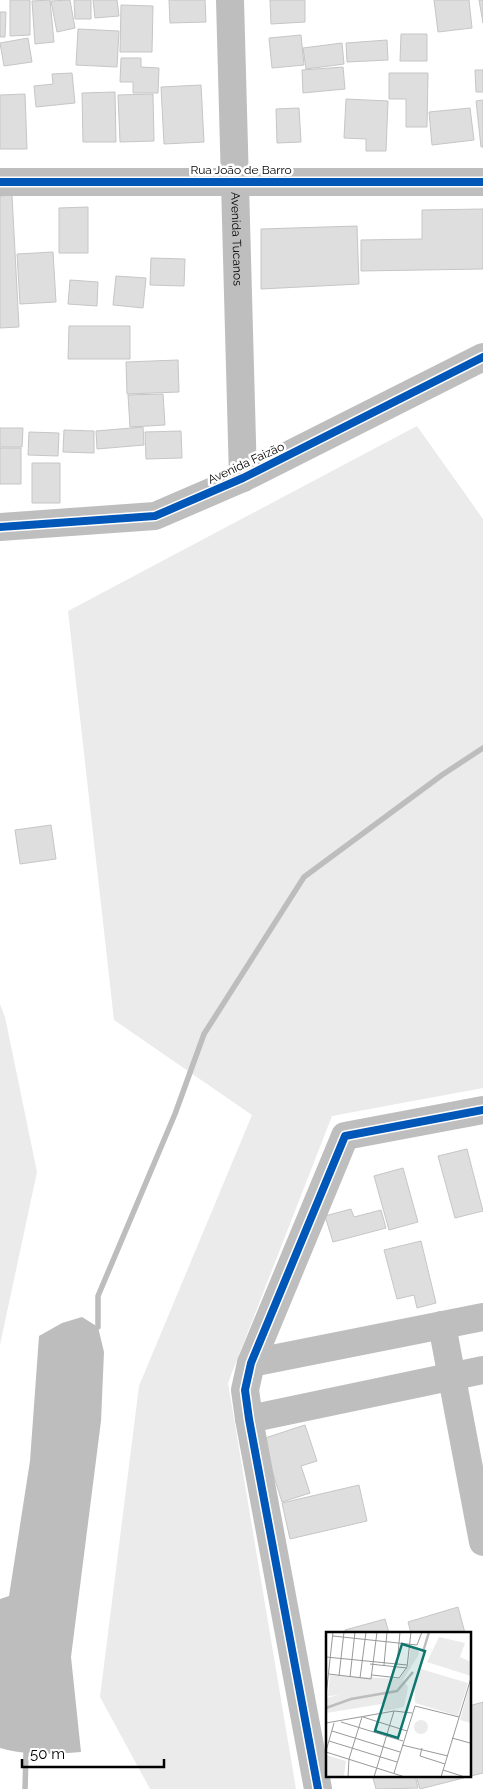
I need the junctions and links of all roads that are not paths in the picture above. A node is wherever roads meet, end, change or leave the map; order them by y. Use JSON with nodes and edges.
{"nodes":[{"id":1,"x":230,"y":0,"type":"edge"},
{"id":2,"x":235,"y":181,"type":"junction"},
{"id":3,"x":0,"y":182,"type":"edge"},
{"id":4,"x":483,"y":182,"type":"edge"},
{"id":5,"x":483,"y":357,"type":"edge"},
{"id":6,"x":243,"y":478,"type":"junction"},
{"id":7,"x":0,"y":527,"type":"edge"},
{"id":8,"x":483,"y":1110,"type":"edge"},
{"id":9,"x":483,"y":1317,"type":"edge"},
{"id":10,"x":442,"y":1325,"type":"junction"},
{"id":11,"x":251,"y":1363,"type":"junction"},
{"id":12,"x":483,"y":1370,"type":"edge"},
{"id":13,"x":452,"y":1376,"type":"junction"},
{"id":14,"x":249,"y":1418,"type":"junction"},
{"id":15,"x":483,"y":1542,"type":"edge"},
{"id":16,"x":318,"y":1789,"type":"edge"}],
"edges":[{"from":1,"to":2,"type":"street","name":"Avenida Tucanos"},
{"from":2,"to":3,"type":"street","name":"Rua João de Barro"},
{"from":2,"to":4,"type":"street","name":"Rua João de Barro"},
{"from":2,"to":6,"type":"street","name":"Avenida Tucanos"},
{"from":5,"to":6,"type":"street","name":"Avenida Faizão"},
{"from":6,"to":7,"type":"street","name":"Avenida Faizão"},
{"from":8,"to":11,"type":"street"},
{"from":9,"to":10,"type":"street"},
{"from":10,"to":11,"type":"street"},
{"from":10,"to":13,"type":"street"},
{"from":11,"to":14,"type":"street"},
{"from":12,"to":13,"type":"street"},
{"from":13,"to":14,"type":"street"},
{"from":13,"to":15,"type":"street"},
{"from":14,"to":16,"type":"street"}]}
